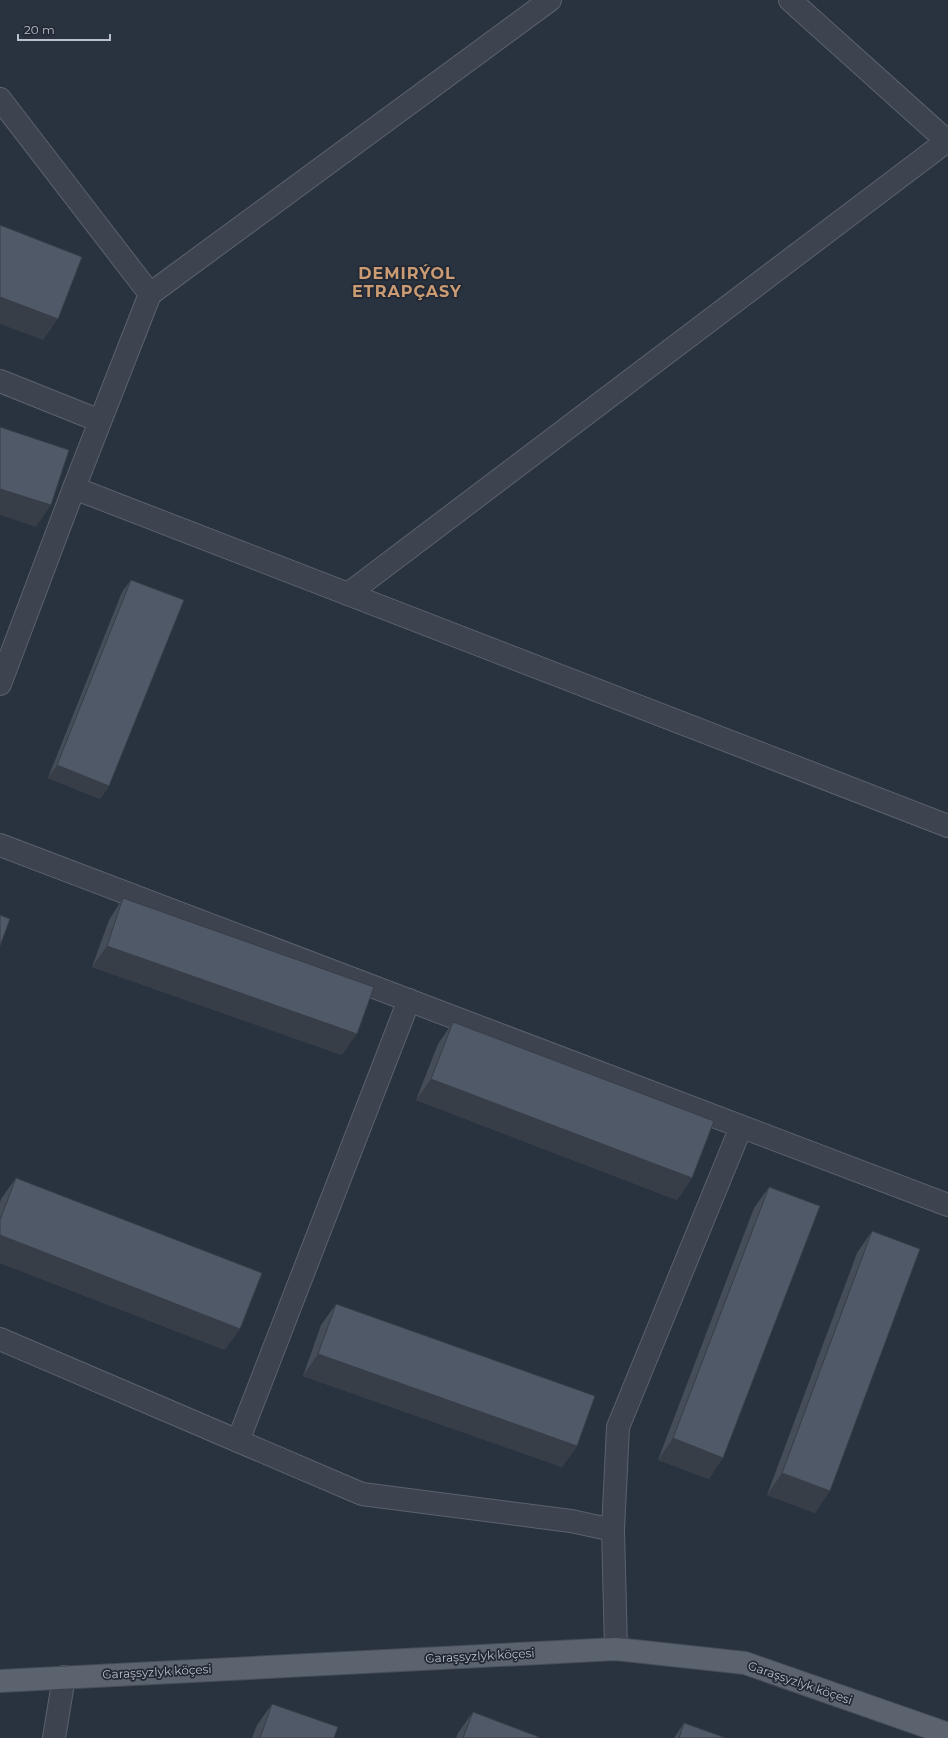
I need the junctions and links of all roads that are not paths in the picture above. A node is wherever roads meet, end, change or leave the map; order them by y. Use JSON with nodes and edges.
{"nodes":[{"id":1,"x":550,"y":0,"type":"edge"},
{"id":2,"x":790,"y":0,"type":"edge"},
{"id":3,"x":0,"y":99,"type":"edge"},
{"id":4,"x":948,"y":141,"type":"edge"},
{"id":5,"x":150,"y":294,"type":"junction"},
{"id":6,"x":0,"y":381,"type":"edge"},
{"id":7,"x":100,"y":421,"type":"junction"},
{"id":8,"x":74,"y":488,"type":"junction"},
{"id":9,"x":348,"y":594,"type":"junction"},
{"id":10,"x":0,"y":684,"type":"edge"},
{"id":11,"x":948,"y":826,"type":"edge"},
{"id":12,"x":0,"y":845,"type":"edge"},
{"id":13,"x":409,"y":1000,"type":"junction"},
{"id":14,"x":741,"y":1127,"type":"junction"},
{"id":15,"x":948,"y":1206,"type":"edge"},
{"id":16,"x":0,"y":1339,"type":"edge"},
{"id":17,"x":238,"y":1441,"type":"junction"},
{"id":18,"x":613,"y":1530,"type":"junction"},
{"id":19,"x":616,"y":1649,"type":"junction"},
{"id":20,"x":64,"y":1677,"type":"junction"},
{"id":21,"x":0,"y":1681,"type":"edge"},
{"id":22,"x":948,"y":1734,"type":"edge"},
{"id":23,"x":54,"y":1738,"type":"edge"}],
"edges":[{"from":1,"to":5,"type":"street"},
{"from":2,"to":4,"type":"street"},
{"from":3,"to":5,"type":"street"},
{"from":4,"to":9,"type":"street"},
{"from":5,"to":7,"type":"street"},
{"from":6,"to":7,"type":"street"},
{"from":7,"to":8,"type":"street"},
{"from":8,"to":9,"type":"street"},
{"from":8,"to":10,"type":"street"},
{"from":9,"to":11,"type":"street"},
{"from":12,"to":13,"type":"street"},
{"from":13,"to":14,"type":"street"},
{"from":13,"to":17,"type":"street"},
{"from":14,"to":15,"type":"street"},
{"from":14,"to":18,"type":"street"},
{"from":16,"to":17,"type":"street"},
{"from":17,"to":18,"type":"street"},
{"from":18,"to":19,"type":"street"},
{"from":19,"to":20,"type":"main road","name":"Garaşsyzlyk köçesi"},
{"from":19,"to":22,"type":"main road","name":"Garaşsyzlyk köçesi"},
{"from":20,"to":21,"type":"main road","name":"Garaşsyzlyk köçesi"},
{"from":20,"to":23,"type":"street"}]}
